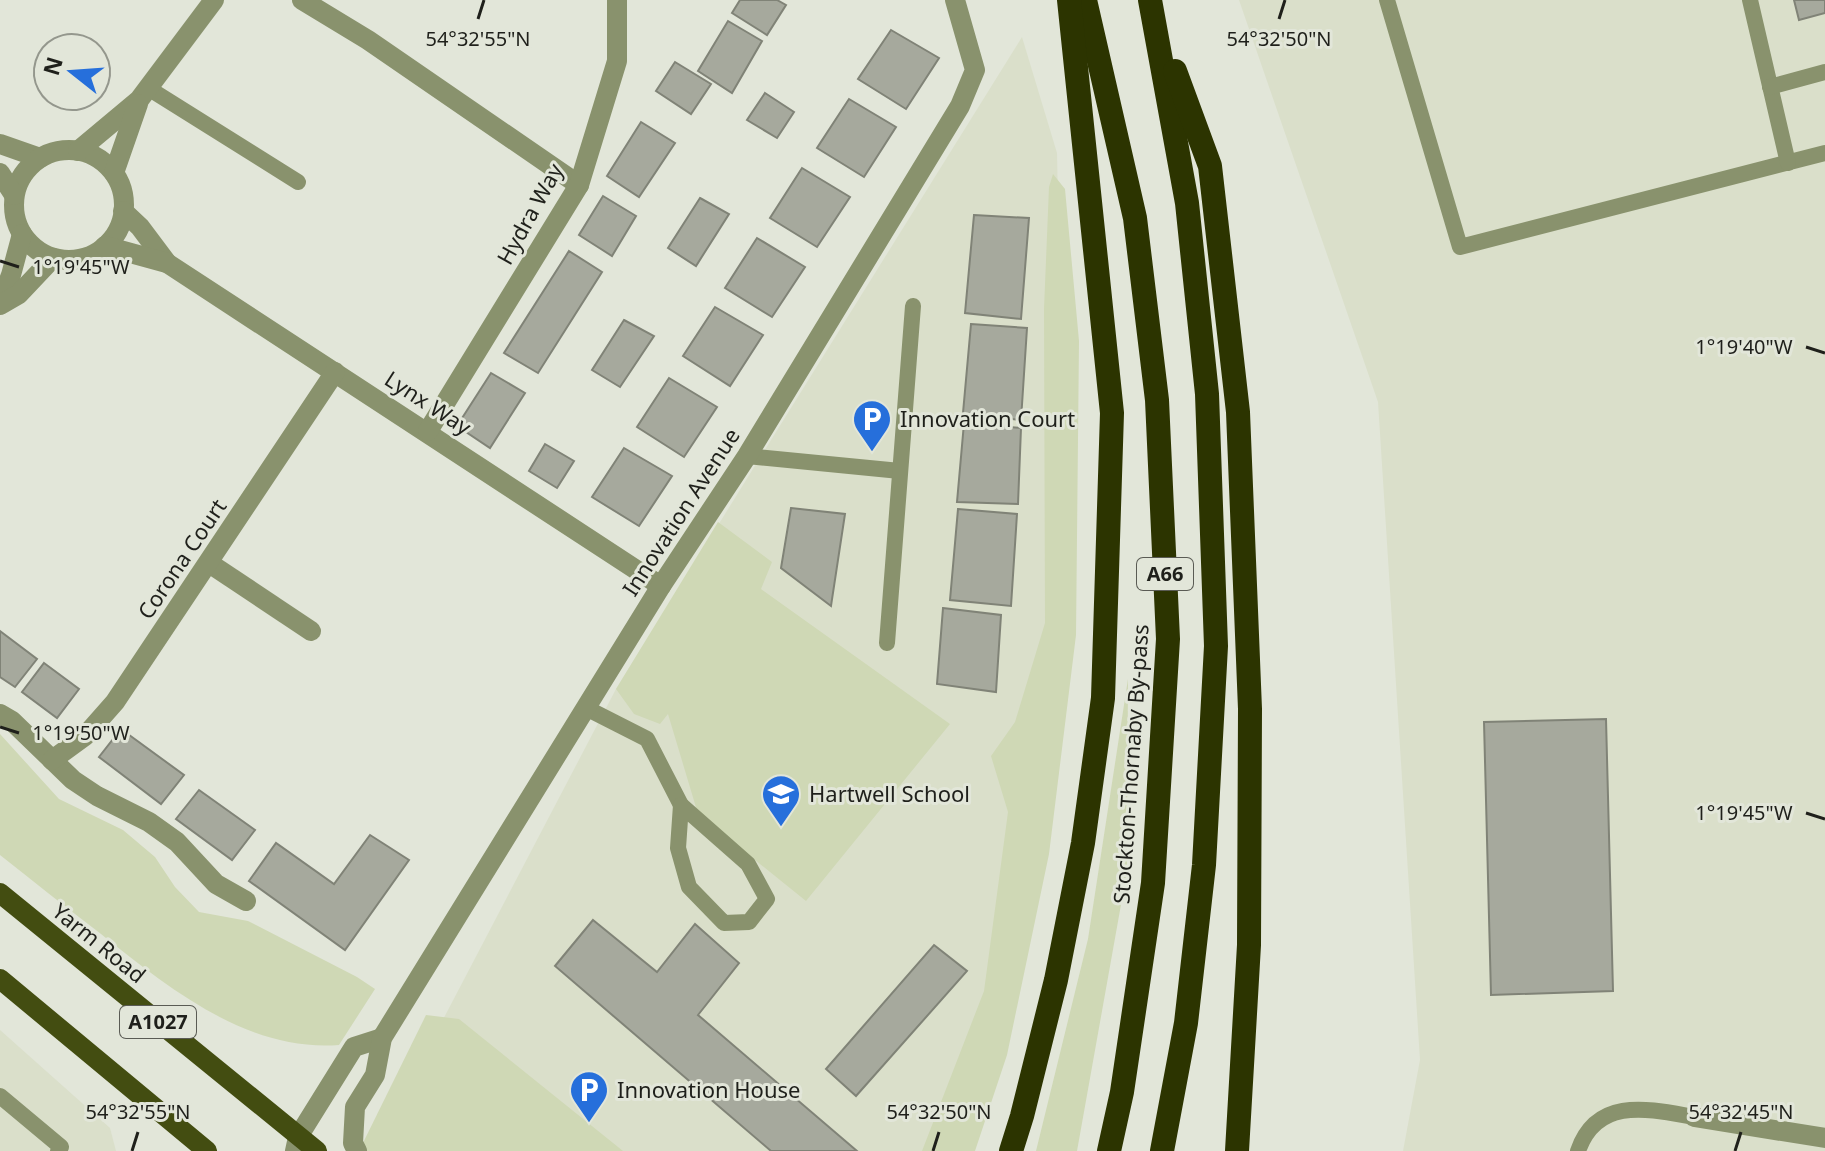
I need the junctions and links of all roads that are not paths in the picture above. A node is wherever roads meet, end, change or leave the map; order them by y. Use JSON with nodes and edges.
{"nodes":[{"id":1,"x":214,"y":0,"type":"edge"},
{"id":2,"x":302,"y":0,"type":"edge"},
{"id":3,"x":617,"y":0,"type":"edge"},
{"id":4,"x":955,"y":0,"type":"edge"},
{"id":5,"x":1069,"y":0,"type":"edge"},
{"id":6,"x":1085,"y":0,"type":"edge"},
{"id":7,"x":1387,"y":0,"type":"edge"},
{"id":8,"x":1750,"y":0,"type":"edge"},
{"id":9,"x":1152,"y":8,"type":"edge"},
{"id":10,"x":1825,"y":72,"type":"edge"},
{"id":11,"x":1770,"y":87,"type":"junction"},
{"id":12,"x":143,"y":94,"type":"junction"},
{"id":13,"x":0,"y":144,"type":"edge"},
{"id":14,"x":78,"y":151,"type":"junction"},
{"id":15,"x":1825,"y":153,"type":"edge"},
{"id":16,"x":40,"y":158,"type":"junction"},
{"id":17,"x":1788,"y":163,"type":"junction"},
{"id":18,"x":0,"y":173,"type":"edge"},
{"id":19,"x":114,"y":173,"type":"junction"},
{"id":20,"x":298,"y":182,"type":"dead end"},
{"id":21,"x":579,"y":185,"type":"junction"},
{"id":22,"x":14,"y":195,"type":"junction"},
{"id":23,"x":123,"y":211,"type":"junction"},
{"id":24,"x":22,"y":234,"type":"junction"},
{"id":25,"x":105,"y":246,"type":"junction"},
{"id":26,"x":53,"y":258,"type":"junction"},
{"id":27,"x":167,"y":263,"type":"junction"},
{"id":28,"x":0,"y":304,"type":"edge"},
{"id":29,"x":913,"y":306,"type":"dead end"},
{"id":30,"x":335,"y":372,"type":"junction"},
{"id":31,"x":428,"y":431,"type":"junction"},
{"id":32,"x":747,"y":456,"type":"junction"},
{"id":33,"x":900,"y":471,"type":"junction"},
{"id":34,"x":209,"y":563,"type":"junction"},
{"id":35,"x":661,"y":586,"type":"junction"},
{"id":36,"x":311,"y":631,"type":"dead end"},
{"id":37,"x":887,"y":643,"type":"dead end"},
{"id":38,"x":586,"y":708,"type":"junction"},
{"id":39,"x":0,"y":714,"type":"edge"},
{"id":40,"x":52,"y":760,"type":"junction"},
{"id":41,"x":681,"y":805,"type":"junction"},
{"id":42,"x":0,"y":893,"type":"edge"},
{"id":43,"x":246,"y":901,"type":"dead end"},
{"id":44,"x":0,"y":979,"type":"edge"},
{"id":45,"x":382,"y":1038,"type":"junction"},
{"id":46,"x":0,"y":1096,"type":"edge"},
{"id":47,"x":1694,"y":1117,"type":"joint"},
{"id":48,"x":1824,"y":1133,"type":"edge"},
{"id":49,"x":297,"y":1144,"type":"edge"},
{"id":50,"x":204,"y":1150,"type":"edge"},
{"id":51,"x":58,"y":1151,"type":"edge"},
{"id":52,"x":317,"y":1151,"type":"edge"},
{"id":53,"x":357,"y":1151,"type":"edge"},
{"id":54,"x":1011,"y":1151,"type":"edge"},
{"id":55,"x":1109,"y":1151,"type":"edge"},
{"id":56,"x":1162,"y":1151,"type":"edge"},
{"id":57,"x":1237,"y":1151,"type":"edge"},
{"id":58,"x":1578,"y":1151,"type":"edge"}],
"edges":[{"from":1,"to":12,"type":"street"},
{"from":2,"to":21,"type":"street"},
{"from":3,"to":21,"type":"street","name":"Hydra Way"},
{"from":4,"to":32,"type":"street","name":"Innovation Avenue"},
{"from":5,"to":54,"type":"highway","number":"A66"},
{"from":6,"to":55,"type":"highway","name":"Stockton-Thornaby By-pass","number":"A66"},
{"from":7,"to":17,"type":"lane"},
{"from":8,"to":11,"type":"lane"},
{"from":9,"to":56,"type":"highway","number":"A66"},
{"from":9,"to":57,"type":"highway","number":"A66"},
{"from":10,"to":11,"type":"lane"},
{"from":11,"to":17,"type":"lane"},
{"from":12,"to":14,"type":"street"},
{"from":12,"to":19,"type":"street"},
{"from":12,"to":20,"type":"lane"},
{"from":13,"to":16,"type":"street"},
{"from":14,"to":16,"type":"street"},
{"from":14,"to":19,"type":"street"},
{"from":15,"to":17,"type":"lane"},
{"from":16,"to":22,"type":"street"},
{"from":18,"to":22,"type":"street"},
{"from":19,"to":23,"type":"street"},
{"from":21,"to":31,"type":"street","name":"Hydra Way"},
{"from":22,"to":24,"type":"street"},
{"from":23,"to":25,"type":"street"},
{"from":23,"to":27,"type":"street","name":"Lynx Way"},
{"from":24,"to":26,"type":"street"},
{"from":24,"to":28,"type":"street"},
{"from":25,"to":26,"type":"street"},
{"from":25,"to":27,"type":"street","name":"Lynx Way"},
{"from":26,"to":28,"type":"street"},
{"from":27,"to":30,"type":"street","name":"Lynx Way"},
{"from":29,"to":33,"type":"lane"},
{"from":30,"to":31,"type":"street","name":"Lynx Way"},
{"from":30,"to":34,"type":"street","name":"Corona Court"},
{"from":31,"to":35,"type":"street","name":"Lynx Way"},
{"from":32,"to":33,"type":"lane"},
{"from":32,"to":35,"type":"street","name":"Innovation Avenue"},
{"from":33,"to":37,"type":"lane"},
{"from":34,"to":36,"type":"street"},
{"from":34,"to":40,"type":"street","name":"Corona Court"},
{"from":35,"to":38,"type":"street","name":"Innovation Avenue"},
{"from":38,"to":41,"type":"lane"},
{"from":38,"to":45,"type":"street","name":"Innovation Avenue"},
{"from":39,"to":40,"type":"street"},
{"from":40,"to":43,"type":"street"},
{"from":41,"to":41,"type":"lane"},
{"from":42,"to":49,"type":"main road","name":"Yarm Road","number":"A1027"},
{"from":44,"to":50,"type":"main road","number":"A1027"},
{"from":45,"to":49,"type":"street"},
{"from":45,"to":53,"type":"street"},
{"from":46,"to":51,"type":"lane"},
{"from":47,"to":48,"type":"street"},
{"from":47,"to":58,"type":"lane"},
{"from":49,"to":52,"type":"main road","name":"Yarm Road","number":"A1027"}]}
